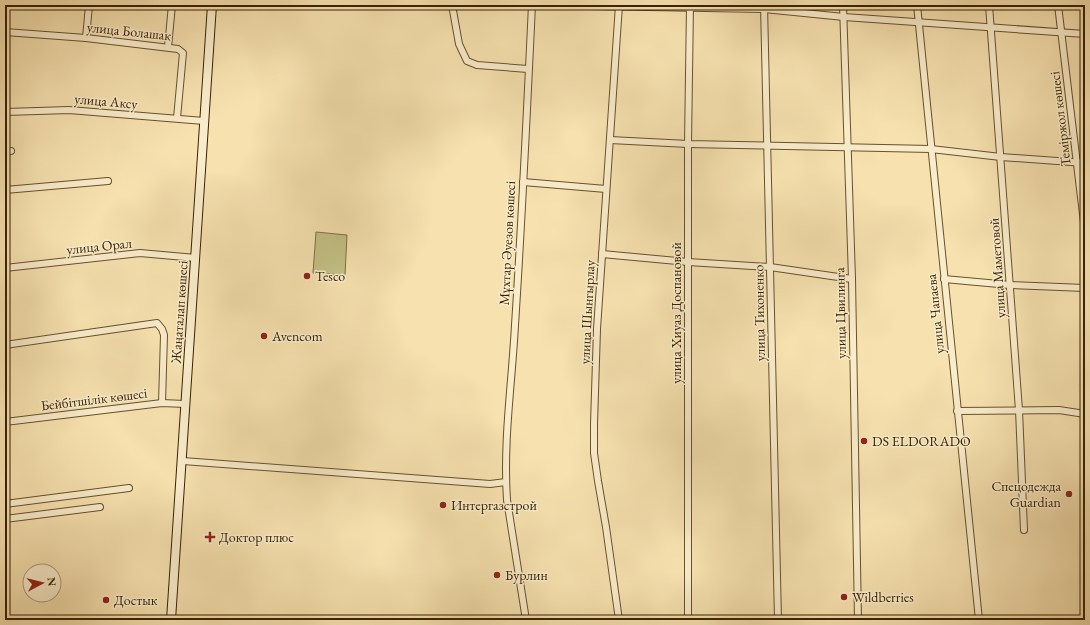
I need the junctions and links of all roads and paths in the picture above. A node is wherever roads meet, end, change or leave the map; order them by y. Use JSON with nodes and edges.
{"nodes":[{"id":1,"x":88,"y":5,"type":"edge"},
{"id":2,"x":172,"y":5,"type":"edge"},
{"id":3,"x":212,"y":5,"type":"edge"},
{"id":4,"x":452,"y":5,"type":"edge"},
{"id":5,"x":532,"y":5,"type":"edge"},
{"id":6,"x":843,"y":5,"type":"edge"},
{"id":7,"x":917,"y":5,"type":"edge"},
{"id":8,"x":989,"y":5,"type":"edge"},
{"id":9,"x":1058,"y":5,"type":"edge"},
{"id":10,"x":619,"y":6,"type":"edge"},
{"id":11,"x":690,"y":6,"type":"edge"},
{"id":12,"x":764,"y":7,"type":"edge"},
{"id":13,"x":844,"y":17,"type":"junction"},
{"id":14,"x":919,"y":23,"type":"junction"},
{"id":15,"x":990,"y":27,"type":"junction"},
{"id":16,"x":5,"y":32,"type":"edge"},
{"id":17,"x":1061,"y":32,"type":"junction"},
{"id":18,"x":1085,"y":34,"type":"edge"},
{"id":19,"x":86,"y":38,"type":"junction"},
{"id":20,"x":168,"y":47,"type":"junction"},
{"id":21,"x":528,"y":69,"type":"junction"},
{"id":22,"x":5,"y":112,"type":"edge"},
{"id":23,"x":177,"y":118,"type":"junction"},
{"id":24,"x":204,"y":121,"type":"junction"},
{"id":25,"x":610,"y":140,"type":"junction"},
{"id":26,"x":688,"y":144,"type":"junction"},
{"id":27,"x":767,"y":145,"type":"junction"},
{"id":28,"x":848,"y":147,"type":"junction"},
{"id":29,"x":931,"y":149,"type":"junction"},
{"id":30,"x":1001,"y":157,"type":"junction"},
{"id":31,"x":1078,"y":163,"type":"junction"},
{"id":32,"x":1085,"y":163,"type":"edge"},
{"id":33,"x":108,"y":182,"type":"dead end"},
{"id":34,"x":523,"y":182,"type":"junction"},
{"id":35,"x":606,"y":189,"type":"junction"},
{"id":36,"x":5,"y":190,"type":"edge"},
{"id":37,"x":1085,"y":231,"type":"edge"},
{"id":38,"x":602,"y":254,"type":"junction"},
{"id":39,"x":196,"y":258,"type":"junction"},
{"id":40,"x":688,"y":262,"type":"junction"},
{"id":41,"x":5,"y":268,"type":"edge"},
{"id":42,"x":770,"y":268,"type":"junction"},
{"id":43,"x":852,"y":279,"type":"junction"},
{"id":44,"x":944,"y":280,"type":"junction"},
{"id":45,"x":1010,"y":285,"type":"junction"},
{"id":46,"x":1085,"y":288,"type":"edge"},
{"id":47,"x":5,"y":344,"type":"edge"},
{"id":48,"x":162,"y":403,"type":"junction"},
{"id":49,"x":185,"y":404,"type":"junction"},
{"id":50,"x":1019,"y":410,"type":"junction"},
{"id":51,"x":957,"y":411,"type":"junction"},
{"id":52,"x":1085,"y":414,"type":"edge"},
{"id":53,"x":5,"y":422,"type":"edge"},
{"id":54,"x":183,"y":461,"type":"junction"},
{"id":55,"x":506,"y":482,"type":"junction"},
{"id":56,"x":129,"y":488,"type":"dead end"},
{"id":57,"x":5,"y":504,"type":"edge"},
{"id":58,"x":100,"y":507,"type":"dead end"},
{"id":59,"x":5,"y":519,"type":"edge"},
{"id":60,"x":1024,"y":530,"type":"dead end"},
{"id":61,"x":171,"y":620,"type":"edge"},
{"id":62,"x":526,"y":620,"type":"edge"},
{"id":63,"x":619,"y":620,"type":"edge"},
{"id":64,"x":688,"y":620,"type":"edge"},
{"id":65,"x":778,"y":620,"type":"edge"},
{"id":66,"x":858,"y":620,"type":"edge"},
{"id":67,"x":979,"y":620,"type":"edge"}],
"edges":[{"from":1,"to":19,"type":"street"},
{"from":2,"to":20,"type":"street"},
{"from":3,"to":24,"type":"main road","name":"Жаңаталап көшесі"},
{"from":4,"to":21,"type":"street"},
{"from":5,"to":10,"type":"street"},
{"from":5,"to":21,"type":"street","name":"Мұхтар Әуезов көшесі"},
{"from":6,"to":13,"type":"street","name":"улица Цвилинга"},
{"from":7,"to":14,"type":"street","name":"улица Чапаева"},
{"from":8,"to":15,"type":"street","name":"улица Маметовой"},
{"from":9,"to":17,"type":"street","name":"Теміржол көшесі"},
{"from":10,"to":11,"type":"street"},
{"from":10,"to":25,"type":"street","name":"улица Шынгырлау"},
{"from":11,"to":12,"type":"street"},
{"from":11,"to":26,"type":"street","name":"улица Хиуаз Доспановой"},
{"from":12,"to":13,"type":"street"},
{"from":12,"to":27,"type":"street","name":"улица Тихоненко"},
{"from":13,"to":14,"type":"street"},
{"from":13,"to":28,"type":"street","name":"улица Цвилинга"},
{"from":14,"to":15,"type":"street"},
{"from":14,"to":29,"type":"street","name":"улица Чапаева"},
{"from":15,"to":17,"type":"street"},
{"from":15,"to":30,"type":"street","name":"улица Маметовой"},
{"from":16,"to":19,"type":"street","name":"улица Болашак"},
{"from":17,"to":18,"type":"street"},
{"from":17,"to":31,"type":"street","name":"Теміржол көшесі"},
{"from":19,"to":20,"type":"street","name":"улица Болашак"},
{"from":20,"to":23,"type":"street","name":"улица Болашак"},
{"from":21,"to":34,"type":"street","name":"Мұхтар Әуезов көшесі"},
{"from":22,"to":23,"type":"street","name":"улица Аксу"},
{"from":23,"to":24,"type":"street","name":"улица Аксу"},
{"from":24,"to":39,"type":"main road","name":"Жаңаталап көшесі"},
{"from":25,"to":26,"type":"street"},
{"from":25,"to":35,"type":"street","name":"улица Шынгырлау"},
{"from":26,"to":27,"type":"street"},
{"from":26,"to":40,"type":"street","name":"улица Хиуаз Доспановой"},
{"from":27,"to":28,"type":"street"},
{"from":27,"to":42,"type":"street","name":"улица Тихоненко"},
{"from":28,"to":29,"type":"street"},
{"from":28,"to":43,"type":"street","name":"улица Цвилинга"},
{"from":29,"to":30,"type":"street"},
{"from":29,"to":44,"type":"street","name":"улица Чапаева"},
{"from":30,"to":31,"type":"street"},
{"from":30,"to":45,"type":"street","name":"улица Маметовой"},
{"from":31,"to":32,"type":"street"},
{"from":31,"to":37,"type":"street","name":"Теміржол көшесі"},
{"from":33,"to":36,"type":"street"},
{"from":34,"to":35,"type":"street"},
{"from":34,"to":55,"type":"street","name":"Мұхтар Әуезов көшесі"},
{"from":35,"to":38,"type":"street","name":"улица Шынгырлау"},
{"from":38,"to":40,"type":"street"},
{"from":38,"to":63,"type":"street","name":"улица Шынгырлау"},
{"from":39,"to":41,"type":"street","name":"улица Орал"},
{"from":39,"to":49,"type":"main road","name":"Жаңаталап көшесі"},
{"from":40,"to":42,"type":"street"},
{"from":40,"to":64,"type":"street","name":"улица Хиуаз Доспановой"},
{"from":42,"to":43,"type":"street"},
{"from":42,"to":65,"type":"street","name":"улица Тихоненко"},
{"from":43,"to":66,"type":"street","name":"улица Цвилинга"},
{"from":44,"to":45,"type":"street"},
{"from":44,"to":51,"type":"street","name":"улица Чапаева"},
{"from":45,"to":46,"type":"street"},
{"from":45,"to":50,"type":"street","name":"улица Маметовой"},
{"from":47,"to":48,"type":"street"},
{"from":48,"to":49,"type":"street","name":"Бейбітшілік көшесі"},
{"from":48,"to":53,"type":"street","name":"Бейбітшілік көшесі"},
{"from":49,"to":54,"type":"main road","name":"Жаңаталап көшесі"},
{"from":50,"to":51,"type":"street"},
{"from":50,"to":52,"type":"street"},
{"from":50,"to":60,"type":"street","name":"улица Маметовой"},
{"from":51,"to":67,"type":"street","name":"улица Чапаева"},
{"from":54,"to":55,"type":"street"},
{"from":54,"to":61,"type":"main road","name":"Жаңаталап көшесі"},
{"from":55,"to":62,"type":"street","name":"Мұхтар Әуезов көшесі"},
{"from":56,"to":57,"type":"street"},
{"from":58,"to":59,"type":"street"}]}
